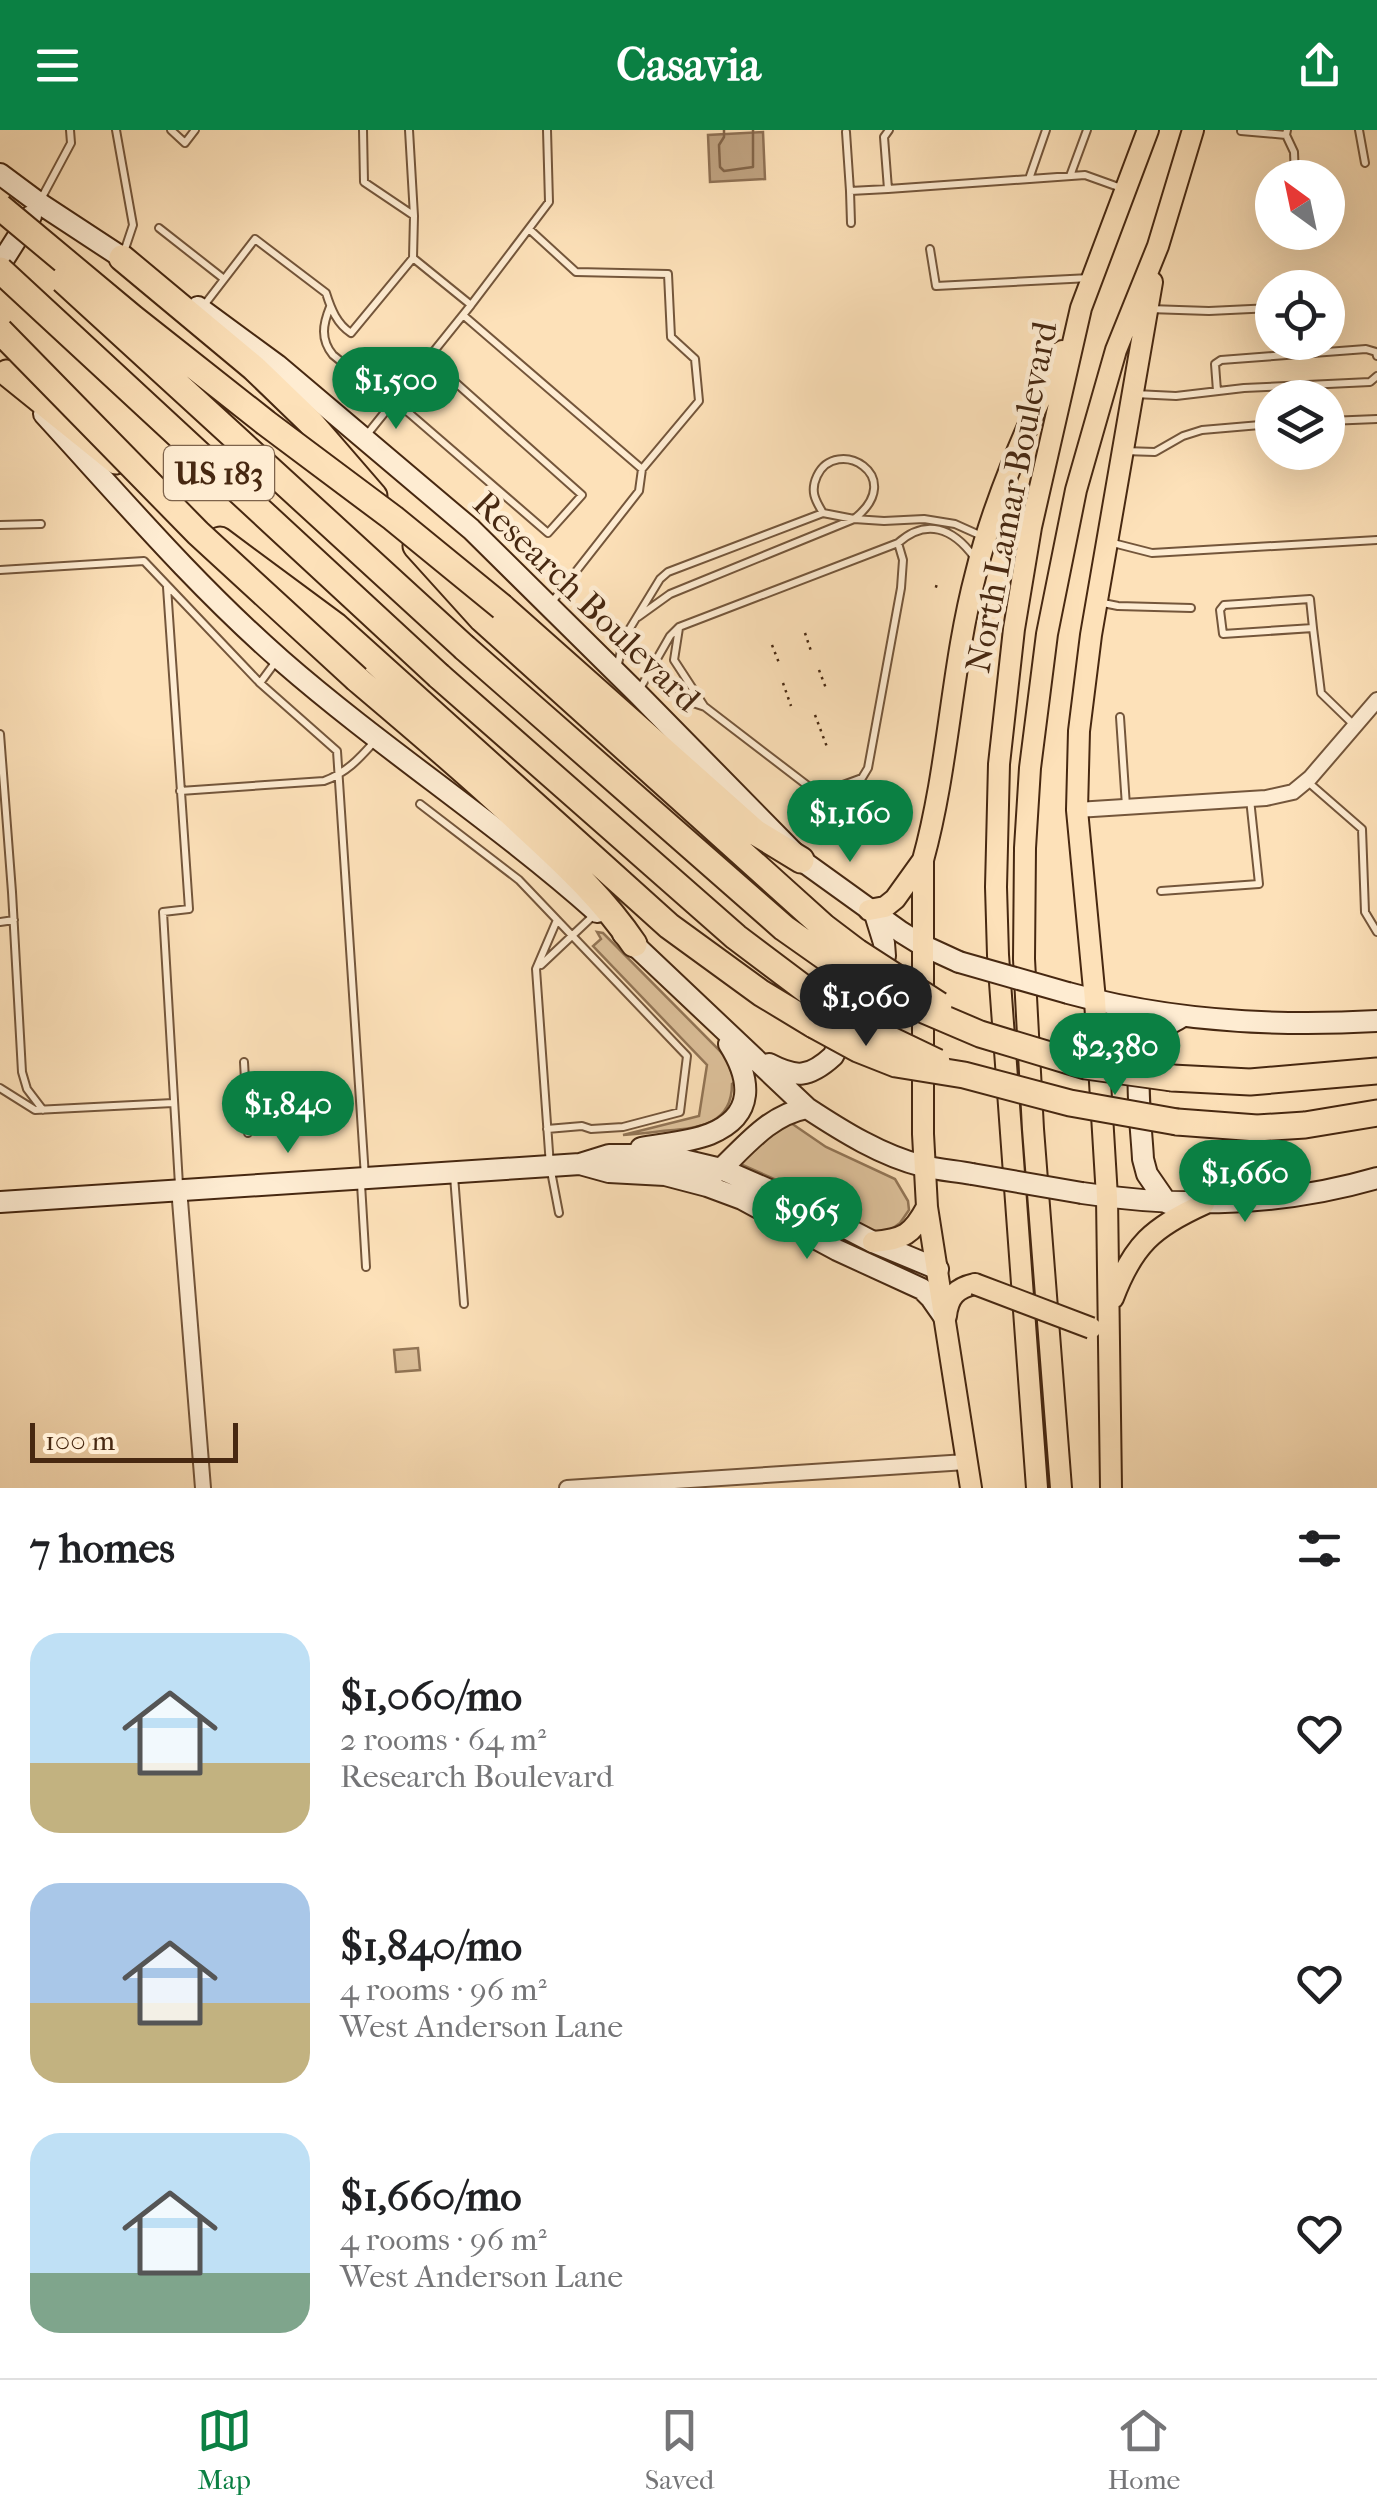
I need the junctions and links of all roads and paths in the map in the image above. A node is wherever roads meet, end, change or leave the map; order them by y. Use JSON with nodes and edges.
{"nodes":[{"id":1,"x":70,"y":130,"type":"edge"},
{"id":2,"x":116,"y":130,"type":"edge"},
{"id":3,"x":170,"y":130,"type":"edge"},
{"id":4,"x":195,"y":130,"type":"edge"},
{"id":5,"x":363,"y":130,"type":"edge"},
{"id":6,"x":409,"y":130,"type":"edge"},
{"id":7,"x":546,"y":130,"type":"edge"},
{"id":8,"x":889,"y":130,"type":"edge"},
{"id":9,"x":1046,"y":130,"type":"edge"},
{"id":10,"x":1087,"y":130,"type":"edge"},
{"id":11,"x":1148,"y":130,"type":"edge"},
{"id":12,"x":1193,"y":130,"type":"edge"},
{"id":13,"x":1241,"y":130,"type":"edge"},
{"id":14,"x":1359,"y":130,"type":"edge"},
{"id":15,"x":846,"y":132,"type":"edge"},
{"id":16,"x":1286,"y":133,"type":"edge"},
{"id":17,"x":1294,"y":160,"type":"edge"},
{"id":18,"x":1364,"y":163,"type":"dead end"},
{"id":19,"x":0,"y":174,"type":"edge"},
{"id":20,"x":1070,"y":176,"type":"junction"},
{"id":21,"x":1029,"y":179,"type":"junction"},
{"id":22,"x":888,"y":188,"type":"junction"},
{"id":23,"x":1126,"y":189,"type":"junction"},
{"id":24,"x":850,"y":191,"type":"junction"},
{"id":25,"x":39,"y":202,"type":"junction"},
{"id":26,"x":0,"y":207,"type":"edge"},
{"id":27,"x":414,"y":216,"type":"junction"},
{"id":28,"x":0,"y":222,"type":"edge"},
{"id":29,"x":851,"y":222,"type":"dead end"},
{"id":30,"x":159,"y":228,"type":"dead end"},
{"id":31,"x":529,"y":228,"type":"junction"},
{"id":32,"x":1158,"y":246,"type":"junction"},
{"id":33,"x":930,"y":249,"type":"dead end"},
{"id":34,"x":122,"y":258,"type":"junction"},
{"id":35,"x":414,"y":258,"type":"junction"},
{"id":36,"x":0,"y":267,"type":"edge"},
{"id":37,"x":1091,"y":278,"type":"junction"},
{"id":38,"x":224,"y":279,"type":"junction"},
{"id":39,"x":470,"y":305,"type":"junction"},
{"id":40,"x":330,"y":306,"type":"junction"},
{"id":41,"x":1080,"y":308,"type":"junction"},
{"id":42,"x":1255,"y":309,"type":"edge"},
{"id":43,"x":201,"y":310,"type":"junction"},
{"id":44,"x":1148,"y":310,"type":"junction"},
{"id":45,"x":463,"y":315,"type":"junction"},
{"id":46,"x":0,"y":331,"type":"edge"},
{"id":47,"x":1377,"y":356,"type":"edge"},
{"id":48,"x":428,"y":358,"type":"junction"},
{"id":49,"x":4,"y":369,"type":"edge"},
{"id":50,"x":1377,"y":376,"type":"edge"},
{"id":51,"x":1217,"y":392,"type":"junction"},
{"id":52,"x":1134,"y":394,"type":"junction"},
{"id":53,"x":393,"y":402,"type":"junction"},
{"id":54,"x":1377,"y":418,"type":"edge"},
{"id":55,"x":1345,"y":420,"type":"edge"},
{"id":56,"x":1255,"y":425,"type":"edge"},
{"id":57,"x":364,"y":438,"type":"junction"},
{"id":58,"x":1124,"y":451,"type":"junction"},
{"id":59,"x":642,"y":468,"type":"junction"},
{"id":60,"x":824,"y":513,"type":"junction"},
{"id":61,"x":854,"y":519,"type":"junction"},
{"id":62,"x":41,"y":524,"type":"dead end"},
{"id":63,"x":0,"y":526,"type":"edge"},
{"id":64,"x":986,"y":537,"type":"junction"},
{"id":65,"x":1377,"y":540,"type":"edge"},
{"id":66,"x":1108,"y":542,"type":"junction"},
{"id":67,"x":898,"y":544,"type":"junction"},
{"id":68,"x":978,"y":562,"type":"junction"},
{"id":69,"x":0,"y":570,"type":"edge"},
{"id":70,"x":166,"y":586,"type":"junction"},
{"id":71,"x":1097,"y":602,"type":"junction"},
{"id":72,"x":548,"y":605,"type":"junction"},
{"id":73,"x":1190,"y":608,"type":"dead end"},
{"id":74,"x":637,"y":617,"type":"junction"},
{"id":75,"x":678,"y":627,"type":"junction"},
{"id":76,"x":1312,"y":628,"type":"junction"},
{"id":77,"x":805,"y":633,"type":"dead end"},
{"id":78,"x":772,"y":646,"type":"dead end"},
{"id":79,"x":811,"y":651,"type":"dead end"},
{"id":80,"x":278,"y":658,"type":"junction"},
{"id":81,"x":779,"y":664,"type":"dead end"},
{"id":82,"x":651,"y":669,"type":"junction"},
{"id":83,"x":819,"y":670,"type":"dead end"},
{"id":84,"x":616,"y":672,"type":"junction"},
{"id":85,"x":260,"y":684,"type":"junction"},
{"id":86,"x":782,"y":684,"type":"dead end"},
{"id":87,"x":827,"y":692,"type":"dead end"},
{"id":88,"x":638,"y":693,"type":"junction"},
{"id":89,"x":1377,"y":700,"type":"edge"},
{"id":90,"x":791,"y":706,"type":"dead end"},
{"id":91,"x":704,"y":707,"type":"junction"},
{"id":92,"x":816,"y":715,"type":"dead end"},
{"id":93,"x":1120,"y":717,"type":"dead end"},
{"id":94,"x":1355,"y":726,"type":"junction"},
{"id":95,"x":0,"y":734,"type":"edge"},
{"id":96,"x":376,"y":739,"type":"junction"},
{"id":97,"x":828,"y":747,"type":"dead end"},
{"id":98,"x":340,"y":775,"type":"junction"},
{"id":99,"x":1306,"y":782,"type":"junction"},
{"id":100,"x":180,"y":791,"type":"junction"},
{"id":101,"x":1250,"y":799,"type":"junction"},
{"id":102,"x":420,"y":804,"type":"dead end"},
{"id":103,"x":1126,"y":807,"type":"junction"},
{"id":104,"x":1077,"y":810,"type":"junction"},
{"id":105,"x":801,"y":860,"type":"junction"},
{"id":106,"x":923,"y":860,"type":"junction"},
{"id":107,"x":1161,"y":891,"type":"dead end"},
{"id":108,"x":597,"y":912,"type":"junction"},
{"id":109,"x":872,"y":912,"type":"junction"},
{"id":110,"x":14,"y":920,"type":"junction"},
{"id":111,"x":557,"y":920,"type":"junction"},
{"id":112,"x":0,"y":922,"type":"edge"},
{"id":113,"x":1377,"y":932,"type":"edge"},
{"id":114,"x":573,"y":935,"type":"junction"},
{"id":115,"x":634,"y":944,"type":"junction"},
{"id":116,"x":922,"y":945,"type":"junction"},
{"id":117,"x":851,"y":962,"type":"junction"},
{"id":118,"x":536,"y":969,"type":"junction"},
{"id":119,"x":1095,"y":1000,"type":"junction"},
{"id":120,"x":820,"y":1014,"type":"junction"},
{"id":121,"x":1183,"y":1016,"type":"junction"},
{"id":122,"x":1377,"y":1021,"type":"edge"},
{"id":123,"x":718,"y":1025,"type":"junction"},
{"id":124,"x":749,"y":1054,"type":"junction"},
{"id":125,"x":244,"y":1062,"type":"dead end"},
{"id":126,"x":1377,"y":1071,"type":"edge"},
{"id":127,"x":0,"y":1088,"type":"edge"},
{"id":128,"x":173,"y":1104,"type":"junction"},
{"id":129,"x":807,"y":1108,"type":"junction"},
{"id":130,"x":42,"y":1110,"type":"junction"},
{"id":131,"x":1377,"y":1113,"type":"edge"},
{"id":132,"x":547,"y":1129,"type":"junction"},
{"id":133,"x":248,"y":1133,"type":"dead end"},
{"id":134,"x":608,"y":1155,"type":"junction"},
{"id":135,"x":580,"y":1164,"type":"junction"},
{"id":136,"x":550,"y":1166,"type":"junction"},
{"id":137,"x":924,"y":1166,"type":"junction"},
{"id":138,"x":721,"y":1170,"type":"junction"},
{"id":139,"x":454,"y":1172,"type":"junction"},
{"id":140,"x":362,"y":1178,"type":"junction"},
{"id":141,"x":1377,"y":1178,"type":"edge"},
{"id":142,"x":686,"y":1180,"type":"junction"},
{"id":143,"x":179,"y":1188,"type":"junction"},
{"id":144,"x":1107,"y":1197,"type":"junction"},
{"id":145,"x":4,"y":1199,"type":"edge"},
{"id":146,"x":1167,"y":1203,"type":"junction"},
{"id":147,"x":1204,"y":1204,"type":"junction"},
{"id":148,"x":927,"y":1207,"type":"junction"},
{"id":149,"x":559,"y":1214,"type":"dead end"},
{"id":150,"x":873,"y":1242,"type":"junction"},
{"id":151,"x":366,"y":1267,"type":"dead end"},
{"id":152,"x":938,"y":1269,"type":"junction"},
{"id":153,"x":974,"y":1284,"type":"junction"},
{"id":154,"x":464,"y":1304,"type":"dead end"},
{"id":155,"x":1109,"y":1309,"type":"junction"},
{"id":156,"x":946,"y":1320,"type":"junction"},
{"id":157,"x":1110,"y":1342,"type":"junction"},
{"id":158,"x":966,"y":1462,"type":"junction"},
{"id":159,"x":203,"y":1488,"type":"edge"},
{"id":160,"x":567,"y":1488,"type":"edge"},
{"id":161,"x":972,"y":1488,"type":"edge"},
{"id":162,"x":1037,"y":1488,"type":"edge"},
{"id":163,"x":1061,"y":1488,"type":"edge"},
{"id":164,"x":1111,"y":1488,"type":"edge"}],
"edges":[{"from":1,"to":25,"type":"lane"},
{"from":2,"to":34,"type":"lane"},
{"from":3,"to":4,"type":"lane"},
{"from":5,"to":27,"type":"lane"},
{"from":6,"to":27,"type":"lane"},
{"from":7,"to":31,"type":"lane"},
{"from":8,"to":22,"type":"lane"},
{"from":9,"to":21,"type":"lane"},
{"from":10,"to":20,"type":"lane"},
{"from":11,"to":23,"type":"main road","name":"North Lamar Boulevard"},
{"from":12,"to":32,"type":"main road","name":"North Lamar Boulevard"},
{"from":13,"to":16,"type":"lane"},
{"from":14,"to":18,"type":"lane"},
{"from":15,"to":24,"type":"lane"},
{"from":16,"to":17,"type":"lane"},
{"from":19,"to":25,"type":"main road","name":"Research Boulevard"},
{"from":20,"to":21,"type":"lane"},
{"from":20,"to":23,"type":"lane"},
{"from":21,"to":22,"type":"lane"},
{"from":22,"to":24,"type":"lane"},
{"from":23,"to":37,"type":"main road","name":"North Lamar Boulevard"},
{"from":24,"to":29,"type":"lane"},
{"from":25,"to":34,"type":"main road","name":"Research Boulevard"},
{"from":25,"to":36,"type":"main road"},
{"from":26,"to":105,"type":"highway","bridge":true},
{"from":27,"to":35,"type":"lane"},
{"from":28,"to":117,"type":"highway","number":"US 183","bridge":true},
{"from":30,"to":38,"type":"lane"},
{"from":31,"to":39,"type":"lane"},
{"from":31,"to":59,"type":"lane"},
{"from":32,"to":44,"type":"main road"},
{"from":32,"to":163,"type":"main road","name":"North Lamar Boulevard"},
{"from":33,"to":37,"type":"lane"},
{"from":34,"to":43,"type":"main road","name":"Research Boulevard"},
{"from":34,"to":117,"type":"highway"},
{"from":35,"to":39,"type":"lane"},
{"from":35,"to":40,"type":"lane"},
{"from":36,"to":120,"type":"highway","number":"US 183","bridge":true},
{"from":37,"to":41,"type":"main road","name":"North Lamar Boulevard"},
{"from":38,"to":40,"type":"lane"},
{"from":38,"to":43,"type":"lane"},
{"from":39,"to":45,"type":"lane"},
{"from":40,"to":53,"type":"lane"},
{"from":41,"to":64,"type":"main road"},
{"from":41,"to":162,"type":"main road","name":"North Lamar Boulevard"},
{"from":42,"to":44,"type":"lane"},
{"from":43,"to":57,"type":"main road","name":"Research Boulevard"},
{"from":44,"to":52,"type":"main road"},
{"from":45,"to":48,"type":"lane"},
{"from":45,"to":59,"type":"lane"},
{"from":46,"to":115,"type":"highway","bridge":true},
{"from":47,"to":51,"type":"lane"},
{"from":48,"to":53,"type":"lane"},
{"from":48,"to":53,"type":"lane"},
{"from":49,"to":80,"type":"main road"},
{"from":49,"to":120,"type":"highway"},
{"from":50,"to":51,"type":"lane"},
{"from":51,"to":52,"type":"lane"},
{"from":52,"to":58,"type":"main road"},
{"from":53,"to":57,"type":"lane"},
{"from":54,"to":55,"type":"lane"},
{"from":56,"to":58,"type":"lane"},
{"from":57,"to":72,"type":"main road","name":"Research Boulevard"},
{"from":58,"to":66,"type":"main road"},
{"from":59,"to":72,"type":"lane"},
{"from":60,"to":61,"type":"lane"},
{"from":60,"to":61,"type":"lane"},
{"from":60,"to":74,"type":"lane"},
{"from":61,"to":64,"type":"lane"},
{"from":61,"to":74,"type":"lane"},
{"from":62,"to":63,"type":"lane"},
{"from":64,"to":68,"type":"main road"},
{"from":65,"to":66,"type":"lane"},
{"from":66,"to":71,"type":"main road"},
{"from":67,"to":68,"type":"lane"},
{"from":67,"to":75,"type":"lane"},
{"from":67,"to":91,"type":"lane"},
{"from":68,"to":106,"type":"main road"},
{"from":69,"to":70,"type":"lane"},
{"from":70,"to":85,"type":"lane"},
{"from":70,"to":100,"type":"lane"},
{"from":71,"to":73,"type":"lane"},
{"from":71,"to":104,"type":"main road"},
{"from":72,"to":84,"type":"main road","name":"Research Boulevard"},
{"from":74,"to":84,"type":"lane"},
{"from":75,"to":82,"type":"lane"},
{"from":75,"to":91,"type":"lane"},
{"from":76,"to":76,"type":"lane"},
{"from":76,"to":94,"type":"lane"},
{"from":77,"to":79,"type":"path"},
{"from":78,"to":81,"type":"path"},
{"from":80,"to":85,"type":"lane"},
{"from":80,"to":96,"type":"main road"},
{"from":82,"to":88,"type":"lane"},
{"from":82,"to":91,"type":"lane"},
{"from":83,"to":87,"type":"path"},
{"from":84,"to":88,"type":"main road","name":"Research Boulevard"},
{"from":85,"to":98,"type":"lane"},
{"from":86,"to":90,"type":"path"},
{"from":88,"to":105,"type":"main road","name":"Research Boulevard"},
{"from":89,"to":94,"type":"street"},
{"from":92,"to":97,"type":"path"},
{"from":93,"to":103,"type":"lane"},
{"from":94,"to":99,"type":"street"},
{"from":95,"to":110,"type":"lane"},
{"from":96,"to":98,"type":"lane"},
{"from":96,"to":108,"type":"main road"},
{"from":98,"to":100,"type":"lane"},
{"from":98,"to":140,"type":"lane"},
{"from":99,"to":101,"type":"street"},
{"from":99,"to":113,"type":"lane"},
{"from":100,"to":128,"type":"lane"},
{"from":101,"to":103,"type":"street"},
{"from":101,"to":107,"type":"lane"},
{"from":102,"to":111,"type":"lane"},
{"from":103,"to":104,"type":"street"},
{"from":104,"to":119,"type":"main road"},
{"from":105,"to":109,"type":"main road","name":"Research Boulevard"},
{"from":106,"to":109,"type":"main road"},
{"from":106,"to":116,"type":"main road"},
{"from":108,"to":114,"type":"lane"},
{"from":108,"to":115,"type":"main road"},
{"from":109,"to":116,"type":"main road","name":"Research Boulevard"},
{"from":109,"to":124,"type":"main road"},
{"from":110,"to":112,"type":"lane"},
{"from":110,"to":130,"type":"lane"},
{"from":111,"to":114,"type":"lane"},
{"from":111,"to":118,"type":"lane"},
{"from":114,"to":118,"type":"lane"},
{"from":114,"to":132,"type":"lane"},
{"from":115,"to":123,"type":"main road"},
{"from":116,"to":119,"type":"main road","name":"Research Boulevard","bridge":true},
{"from":116,"to":137,"type":"main road"},
{"from":117,"to":126,"type":"highway","bridge":true},
{"from":118,"to":132,"type":"lane"},
{"from":119,"to":121,"type":"main road","name":"Research Boulevard"},
{"from":119,"to":144,"type":"main road"},
{"from":120,"to":131,"type":"highway","number":"US 183","bridge":true},
{"from":121,"to":122,"type":"main road","name":"Research Boulevard"},
{"from":121,"to":146,"type":"main road"},
{"from":123,"to":124,"type":"main road"},
{"from":123,"to":134,"type":"main road"},
{"from":124,"to":129,"type":"main road"},
{"from":125,"to":133,"type":"lane"},
{"from":127,"to":130,"type":"lane"},
{"from":128,"to":130,"type":"lane"},
{"from":128,"to":143,"type":"lane"},
{"from":129,"to":137,"type":"main road"},
{"from":129,"to":138,"type":"main road"},
{"from":132,"to":136,"type":"lane"},
{"from":134,"to":135,"type":"main road"},
{"from":134,"to":138,"type":"main road"},
{"from":135,"to":136,"type":"main road"},
{"from":135,"to":142,"type":"main road"},
{"from":136,"to":139,"type":"main road"},
{"from":136,"to":149,"type":"lane"},
{"from":137,"to":144,"type":"main road","bridge":true},
{"from":137,"to":148,"type":"main road"},
{"from":138,"to":142,"type":"main road"},
{"from":138,"to":150,"type":"main road"},
{"from":139,"to":140,"type":"main road"},
{"from":139,"to":154,"type":"lane"},
{"from":140,"to":143,"type":"main road"},
{"from":140,"to":151,"type":"lane"},
{"from":141,"to":147,"type":"main road"},
{"from":142,"to":156,"type":"main road"},
{"from":143,"to":145,"type":"main road"},
{"from":143,"to":159,"type":"street"},
{"from":144,"to":146,"type":"main road"},
{"from":144,"to":155,"type":"main road"},
{"from":146,"to":147,"type":"main road"},
{"from":147,"to":155,"type":"main road"},
{"from":148,"to":150,"type":"main road"},
{"from":148,"to":152,"type":"main road"},
{"from":150,"to":152,"type":"main road"},
{"from":152,"to":153,"type":"main road"},
{"from":152,"to":156,"type":"main road"},
{"from":153,"to":156,"type":"main road"},
{"from":153,"to":157,"type":"main road","bridge":true},
{"from":155,"to":157,"type":"main road"},
{"from":156,"to":158,"type":"main road"},
{"from":157,"to":164,"type":"main road"},
{"from":158,"to":160,"type":"street"},
{"from":158,"to":161,"type":"main road"}]}
